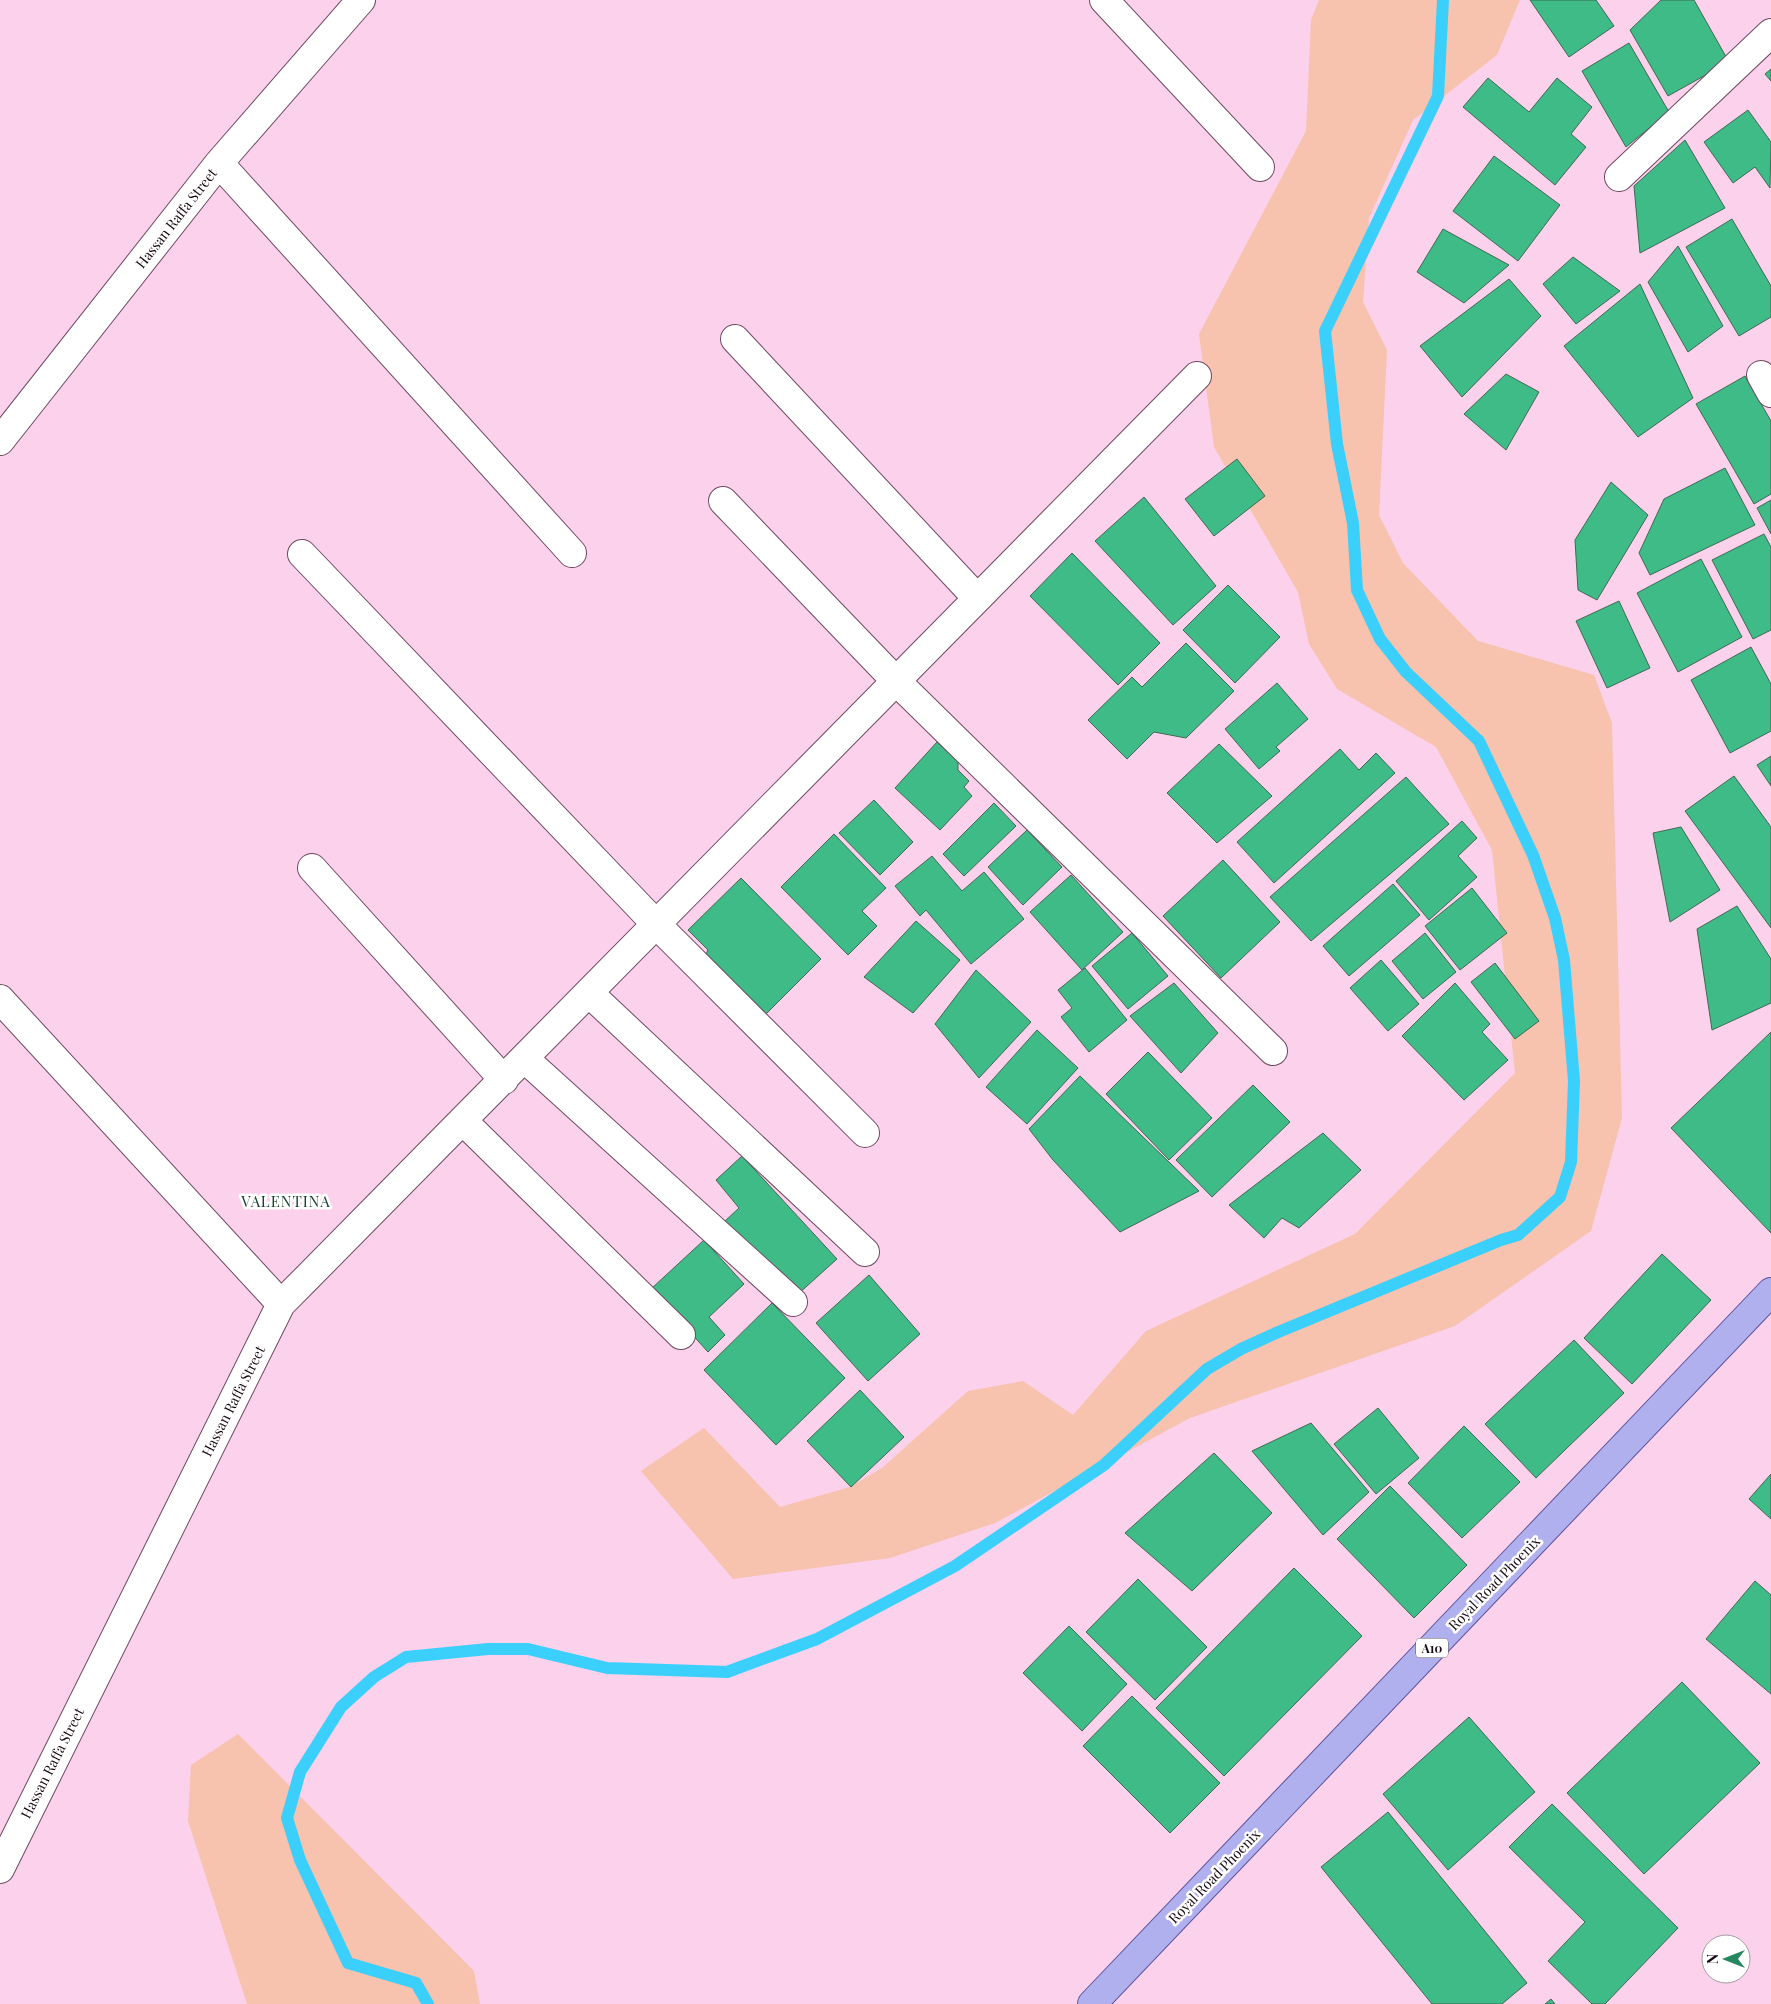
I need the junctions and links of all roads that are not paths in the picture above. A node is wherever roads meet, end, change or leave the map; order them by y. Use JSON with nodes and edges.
{"nodes":[{"id":1,"x":360,"y":0,"type":"edge"},
{"id":2,"x":1104,"y":0,"type":"edge"},
{"id":3,"x":1771,"y":33,"type":"edge"},
{"id":4,"x":219,"y":164,"type":"junction"},
{"id":5,"x":1260,"y":167,"type":"dead end"},
{"id":6,"x":1619,"y":177,"type":"dead end"},
{"id":7,"x":735,"y":339,"type":"dead end"},
{"id":8,"x":1197,"y":376,"type":"dead end"},
{"id":9,"x":0,"y":441,"type":"edge"},
{"id":10,"x":723,"y":501,"type":"dead end"},
{"id":11,"x":572,"y":553,"type":"dead end"},
{"id":12,"x":302,"y":554,"type":"dead end"},
{"id":13,"x":976,"y":597,"type":"junction"},
{"id":14,"x":894,"y":679,"type":"junction"},
{"id":15,"x":312,"y":868,"type":"dead end"},
{"id":16,"x":656,"y":924,"type":"junction"},
{"id":17,"x":589,"y":993,"type":"junction"},
{"id":18,"x":0,"y":999,"type":"edge"},
{"id":19,"x":1273,"y":1051,"type":"dead end"},
{"id":20,"x":525,"y":1060,"type":"junction"},
{"id":21,"x":504,"y":1080,"type":"junction"},
{"id":22,"x":463,"y":1122,"type":"junction"},
{"id":23,"x":865,"y":1133,"type":"dead end"},
{"id":24,"x":865,"y":1252,"type":"dead end"},
{"id":25,"x":1771,"y":1292,"type":"edge"},
{"id":26,"x":793,"y":1302,"type":"dead end"},
{"id":27,"x":281,"y":1304,"type":"junction"},
{"id":28,"x":681,"y":1335,"type":"dead end"},
{"id":29,"x":0,"y":1869,"type":"edge"},
{"id":30,"x":1092,"y":2004,"type":"edge"}],
"edges":[{"from":1,"to":4,"type":"street","name":"Hassan Raffa Street"},
{"from":2,"to":5,"type":"street"},
{"from":3,"to":6,"type":"street"},
{"from":4,"to":9,"type":"street","name":"Hassan Raffa Street"},
{"from":4,"to":11,"type":"street"},
{"from":7,"to":13,"type":"street"},
{"from":8,"to":13,"type":"street","name":"Hassan Raffa Street"},
{"from":10,"to":14,"type":"street"},
{"from":12,"to":16,"type":"street"},
{"from":13,"to":14,"type":"street","name":"Hassan Raffa Street"},
{"from":14,"to":16,"type":"street","name":"Hassan Raffa Street"},
{"from":14,"to":19,"type":"street"},
{"from":15,"to":21,"type":"street"},
{"from":16,"to":17,"type":"street","name":"Hassan Raffa Street"},
{"from":16,"to":23,"type":"street"},
{"from":17,"to":20,"type":"street","name":"Hassan Raffa Street"},
{"from":17,"to":24,"type":"street"},
{"from":18,"to":27,"type":"street"},
{"from":20,"to":21,"type":"street","name":"Hassan Raffa Street"},
{"from":20,"to":26,"type":"street"},
{"from":21,"to":22,"type":"street","name":"Hassan Raffa Street"},
{"from":22,"to":27,"type":"street","name":"Hassan Raffa Street"},
{"from":22,"to":28,"type":"street"},
{"from":25,"to":30,"type":"main road","name":"Royal Road Phoenix","number":"A10"},
{"from":27,"to":29,"type":"street","name":"Hassan Raffa Street"}]}
